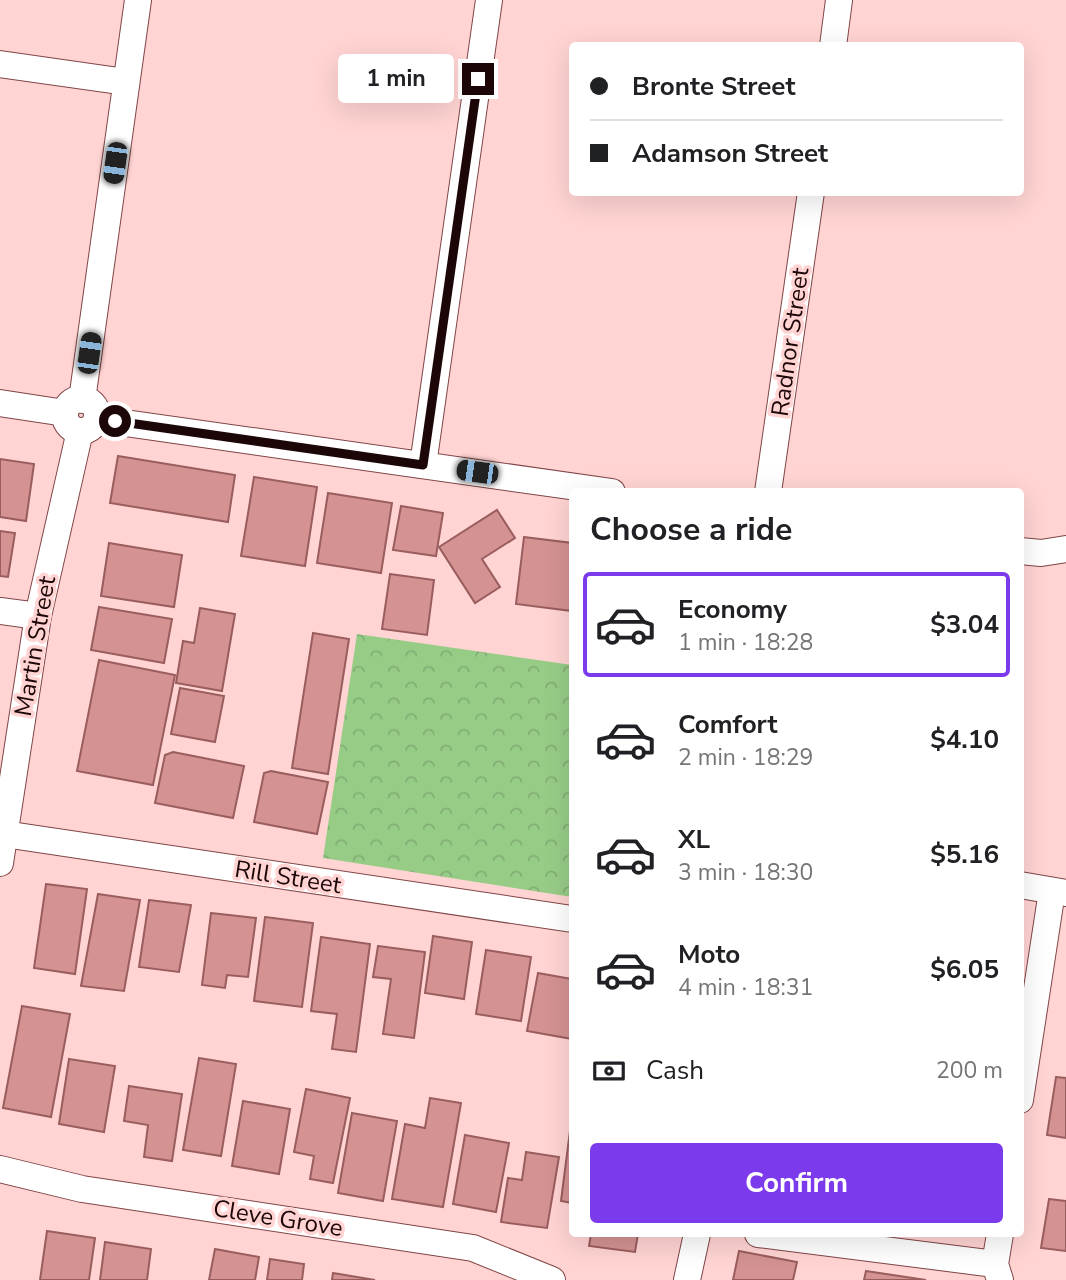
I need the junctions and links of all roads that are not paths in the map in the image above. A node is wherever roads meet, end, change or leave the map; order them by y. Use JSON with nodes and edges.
{"nodes":[{"id":1,"x":138,"y":0,"type":"edge"},
{"id":2,"x":489,"y":0,"type":"edge"},
{"id":3,"x":839,"y":0,"type":"edge"},
{"id":4,"x":834,"y":42,"type":"edge"},
{"id":5,"x":0,"y":64,"type":"edge"},
{"id":6,"x":126,"y":82,"type":"junction"},
{"id":7,"x":810,"y":196,"type":"edge"},
{"id":8,"x":0,"y":403,"type":"edge"},
{"id":9,"x":81,"y":416,"type":"junction"},
{"id":10,"x":423,"y":465,"type":"junction"},
{"id":11,"x":584,"y":488,"type":"edge"},
{"id":12,"x":769,"y":488,"type":"edge"},
{"id":13,"x":1066,"y":550,"type":"edge"},
{"id":14,"x":1024,"y":551,"type":"edge"},
{"id":15,"x":0,"y":611,"type":"edge"},
{"id":16,"x":38,"y":616,"type":"junction"},
{"id":17,"x":4,"y":834,"type":"junction"},
{"id":18,"x":0,"y":863,"type":"edge"},
{"id":19,"x":1024,"y":886,"type":"edge"},
{"id":20,"x":1059,"y":892,"type":"edge"},
{"id":21,"x":569,"y":919,"type":"edge"},
{"id":22,"x":1024,"y":1079,"type":"edge"},
{"id":23,"x":0,"y":1169,"type":"edge"},
{"id":24,"x":696,"y":1237,"type":"edge"},
{"id":25,"x":777,"y":1237,"type":"edge"},
{"id":26,"x":1000,"y":1237,"type":"edge"},
{"id":27,"x":998,"y":1272,"type":"edge"},
{"id":28,"x":552,"y":1280,"type":"edge"},
{"id":29,"x":687,"y":1280,"type":"edge"}],
"edges":[{"from":1,"to":6,"type":"street","name":"Martin Street"},
{"from":2,"to":10,"type":"street"},
{"from":3,"to":4,"type":"street"},
{"from":5,"to":6,"type":"street"},
{"from":6,"to":9,"type":"street","name":"Martin Street"},
{"from":7,"to":12,"type":"street","name":"Radnor Street"},
{"from":8,"to":9,"type":"street"},
{"from":9,"to":10,"type":"street"},
{"from":9,"to":16,"type":"street","name":"Martin Street"},
{"from":10,"to":11,"type":"street"},
{"from":13,"to":14,"type":"street"},
{"from":15,"to":16,"type":"street"},
{"from":16,"to":17,"type":"street","name":"Martin Street"},
{"from":17,"to":18,"type":"street","name":"Martin Street"},
{"from":17,"to":21,"type":"street","name":"Rill Street"},
{"from":19,"to":20,"type":"street"},
{"from":20,"to":22,"type":"street"},
{"from":23,"to":28,"type":"street","name":"Cleve Grove"},
{"from":24,"to":29,"type":"street"},
{"from":25,"to":27,"type":"street"},
{"from":26,"to":27,"type":"street"}]}
